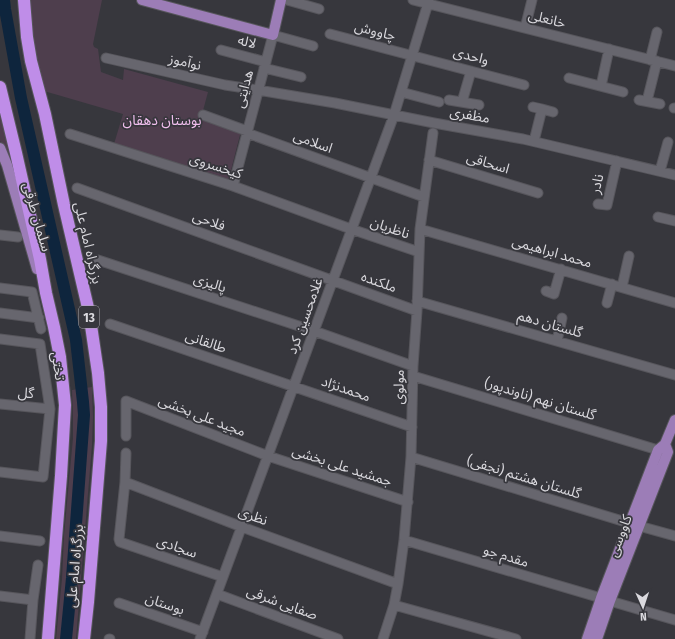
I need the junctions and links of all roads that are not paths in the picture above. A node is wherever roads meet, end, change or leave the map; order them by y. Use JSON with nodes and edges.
{"nodes":[{"id":1,"x":24,"y":0,"type":"edge"},
{"id":2,"x":142,"y":0,"type":"edge"},
{"id":3,"x":281,"y":0,"type":"edge"},
{"id":4,"x":286,"y":0,"type":"edge"},
{"id":5,"x":413,"y":0,"type":"edge"},
{"id":6,"x":532,"y":0,"type":"edge"},
{"id":7,"x":428,"y":2,"type":"edge"},
{"id":8,"x":319,"y":9,"type":"dead end"},
{"id":9,"x":524,"y":28,"type":"junction"},
{"id":10,"x":657,"y":32,"type":"dead end"},
{"id":11,"x":330,"y":34,"type":"dead end"},
{"id":12,"x":273,"y":35,"type":"junction"},
{"id":13,"x":313,"y":46,"type":"dead end"},
{"id":14,"x":609,"y":49,"type":"junction"},
{"id":15,"x":221,"y":50,"type":"dead end"},
{"id":16,"x":412,"y":55,"type":"junction"},
{"id":17,"x":106,"y":58,"type":"dead end"},
{"id":18,"x":654,"y":60,"type":"junction"},
{"id":19,"x":265,"y":65,"type":"junction"},
{"id":20,"x":675,"y":66,"type":"edge"},
{"id":21,"x":471,"y":71,"type":"junction"},
{"id":22,"x":301,"y":77,"type":"dead end"},
{"id":23,"x":569,"y":78,"type":"dead end"},
{"id":24,"x":524,"y":85,"type":"dead end"},
{"id":25,"x":601,"y":86,"type":"junction"},
{"id":26,"x":0,"y":87,"type":"edge"},
{"id":27,"x":258,"y":90,"type":"junction"},
{"id":28,"x":400,"y":92,"type":"junction"},
{"id":29,"x":623,"y":92,"type":"dead end"},
{"id":30,"x":449,"y":100,"type":"dead end"},
{"id":31,"x":439,"y":102,"type":"dead end"},
{"id":32,"x":462,"y":102,"type":"junction"},
{"id":33,"x":660,"y":104,"type":"dead end"},
{"id":34,"x":479,"y":105,"type":"dead end"},
{"id":35,"x":553,"y":112,"type":"dead end"},
{"id":36,"x":203,"y":115,"type":"dead end"},
{"id":37,"x":394,"y":115,"type":"junction"},
{"id":38,"x":247,"y":132,"type":"junction"},
{"id":39,"x":433,"y":133,"type":"dead end"},
{"id":40,"x":70,"y":134,"type":"dead end"},
{"id":41,"x":534,"y":141,"type":"junction"},
{"id":42,"x":668,"y":142,"type":"dead end"},
{"id":43,"x":0,"y":148,"type":"edge"},
{"id":44,"x":429,"y":160,"type":"junction"},
{"id":45,"x":617,"y":161,"type":"junction"},
{"id":46,"x":660,"y":172,"type":"junction"},
{"id":47,"x":675,"y":175,"type":"edge"},
{"id":48,"x":371,"y":178,"type":"junction"},
{"id":49,"x":233,"y":186,"type":"junction"},
{"id":50,"x":77,"y":188,"type":"dead end"},
{"id":51,"x":538,"y":193,"type":"dead end"},
{"id":52,"x":424,"y":197,"type":"junction"},
{"id":53,"x":598,"y":204,"type":"dead end"},
{"id":54,"x":658,"y":217,"type":"dead end"},
{"id":55,"x":675,"y":219,"type":"edge"},
{"id":56,"x":351,"y":229,"type":"junction"},
{"id":57,"x":420,"y":229,"type":"junction"},
{"id":58,"x":0,"y":235,"type":"edge"},
{"id":59,"x":18,"y":237,"type":"dead end"},
{"id":60,"x":419,"y":252,"type":"junction"},
{"id":61,"x":629,"y":256,"type":"dead end"},
{"id":62,"x":98,"y":260,"type":"dead end"},
{"id":63,"x":560,"y":270,"type":"junction"},
{"id":64,"x":333,"y":280,"type":"junction"},
{"id":65,"x":612,"y":284,"type":"junction"},
{"id":66,"x":622,"y":287,"type":"junction"},
{"id":67,"x":0,"y":288,"type":"edge"},
{"id":68,"x":546,"y":291,"type":"dead end"},
{"id":69,"x":46,"y":293,"type":"junction"},
{"id":70,"x":417,"y":301,"type":"junction"},
{"id":71,"x":607,"y":303,"type":"dead end"},
{"id":72,"x":675,"y":303,"type":"edge"},
{"id":73,"x":417,"y":311,"type":"junction"},
{"id":74,"x":0,"y":313,"type":"edge"},
{"id":75,"x":39,"y":318,"type":"junction"},
{"id":76,"x":562,"y":318,"type":"dead end"},
{"id":77,"x":110,"y":324,"type":"dead end"},
{"id":78,"x":41,"y":329,"type":"dead end"},
{"id":79,"x":314,"y":331,"type":"junction"},
{"id":80,"x":0,"y":339,"type":"edge"},
{"id":81,"x":557,"y":341,"type":"junction"},
{"id":82,"x":413,"y":366,"type":"junction"},
{"id":83,"x":675,"y":375,"type":"edge"},
{"id":84,"x":413,"y":376,"type":"junction"},
{"id":85,"x":294,"y":386,"type":"junction"},
{"id":86,"x":0,"y":404,"type":"edge"},
{"id":87,"x":50,"y":409,"type":"junction"},
{"id":88,"x":675,"y":420,"type":"edge"},
{"id":89,"x":412,"y":427,"type":"junction"},
{"id":90,"x":126,"y":436,"type":"dead end"},
{"id":91,"x":667,"y":450,"type":"edge"},
{"id":92,"x":126,"y":453,"type":"dead end"},
{"id":93,"x":268,"y":456,"type":"junction"},
{"id":94,"x":411,"y":457,"type":"junction"},
{"id":95,"x":0,"y":472,"type":"edge"},
{"id":96,"x":125,"y":482,"type":"junction"},
{"id":97,"x":408,"y":502,"type":"junction"},
{"id":98,"x":634,"y":525,"type":"junction"},
{"id":99,"x":242,"y":527,"type":"junction"},
{"id":100,"x":0,"y":536,"type":"edge"},
{"id":101,"x":675,"y":536,"type":"edge"},
{"id":102,"x":404,"y":540,"type":"junction"},
{"id":103,"x":40,"y":541,"type":"dead end"},
{"id":104,"x":38,"y":565,"type":"dead end"},
{"id":105,"x":223,"y":577,"type":"junction"},
{"id":106,"x":398,"y":584,"type":"junction"},
{"id":107,"x":217,"y":594,"type":"junction"},
{"id":108,"x":0,"y":596,"type":"edge"},
{"id":109,"x":33,"y":600,"type":"junction"},
{"id":110,"x":605,"y":600,"type":"junction"},
{"id":111,"x":119,"y":603,"type":"dead end"},
{"id":112,"x":394,"y":605,"type":"junction"},
{"id":113,"x":675,"y":620,"type":"edge"},
{"id":114,"x":202,"y":636,"type":"edge"},
{"id":115,"x":30,"y":639,"type":"edge"},
{"id":116,"x":48,"y":639,"type":"edge"},
{"id":117,"x":84,"y":639,"type":"edge"},
{"id":118,"x":338,"y":639,"type":"edge"},
{"id":119,"x":383,"y":639,"type":"edge"},
{"id":120,"x":516,"y":639,"type":"edge"},
{"id":121,"x":587,"y":639,"type":"edge"},
{"id":122,"x":597,"y":639,"type":"edge"}],
"edges":[{"from":1,"to":117,"type":"highway","name":"بزرگراه امام علی","number":"13"},
{"from":2,"to":12,"type":"main road"},
{"from":3,"to":12,"type":"main road","name":"هدایتی"},
{"from":4,"to":8,"type":"street"},
{"from":5,"to":7,"type":"street","name":"خانعلی"},
{"from":6,"to":9,"type":"street"},
{"from":7,"to":9,"type":"street","name":"خانعلی"},
{"from":7,"to":16,"type":"street","name":"غلامحسین کرد"},
{"from":9,"to":14,"type":"street","name":"خانعلی"},
{"from":10,"to":18,"type":"street"},
{"from":11,"to":16,"type":"street","name":"چاووش"},
{"from":12,"to":13,"type":"street"},
{"from":12,"to":19,"type":"street","name":"هدایتی"},
{"from":14,"to":18,"type":"street","name":"خانعلی"},
{"from":14,"to":25,"type":"street"},
{"from":15,"to":19,"type":"street","name":"لاله"},
{"from":16,"to":21,"type":"street","name":"واحدی"},
{"from":16,"to":28,"type":"street","name":"غلامحسین کرد"},
{"from":17,"to":27,"type":"street","name":"نوآموز"},
{"from":18,"to":20,"type":"street","name":"خانعلی"},
{"from":18,"to":33,"type":"street"},
{"from":19,"to":22,"type":"street","name":"لاله"},
{"from":19,"to":27,"type":"street","name":"هدایتی"},
{"from":21,"to":24,"type":"street","name":"واحدی"},
{"from":21,"to":32,"type":"street"},
{"from":23,"to":25,"type":"street"},
{"from":25,"to":29,"type":"street"},
{"from":26,"to":69,"type":"highway","name":"بزرگراه امام علی"},
{"from":27,"to":37,"type":"street","name":"مظفری"},
{"from":27,"to":38,"type":"street","name":"هدایتی"},
{"from":28,"to":31,"type":"street"},
{"from":28,"to":37,"type":"street","name":"غلامحسین کرد"},
{"from":30,"to":32,"type":"street"},
{"from":32,"to":34,"type":"street"},
{"from":35,"to":41,"type":"street"},
{"from":36,"to":38,"type":"street","name":"اسلامی"},
{"from":37,"to":41,"type":"street","name":"مظفری"},
{"from":37,"to":48,"type":"street","name":"غلامحسین کرد"},
{"from":38,"to":48,"type":"street","name":"اسلامی"},
{"from":38,"to":49,"type":"street","name":"هدایتی"},
{"from":39,"to":44,"type":"street","name":"مولوی"},
{"from":40,"to":49,"type":"street","name":"کیخسروی"},
{"from":41,"to":45,"type":"street","name":"مظفری"},
{"from":42,"to":46,"type":"street"},
{"from":43,"to":69,"type":"main road","name":"سلمان طرقی"},
{"from":44,"to":51,"type":"street","name":"اسحاقی"},
{"from":44,"to":52,"type":"street","name":"مولوی"},
{"from":45,"to":46,"type":"street","name":"مظفری"},
{"from":45,"to":53,"type":"street","name":"نادر"},
{"from":46,"to":47,"type":"street","name":"مظفری"},
{"from":48,"to":52,"type":"street","name":"اسلامی"},
{"from":48,"to":56,"type":"street","name":"غلامحسین کرد"},
{"from":49,"to":56,"type":"street","name":"کیخسروی"},
{"from":50,"to":64,"type":"street","name":"فلاحی"},
{"from":52,"to":57,"type":"street","name":"مولوی"},
{"from":54,"to":55,"type":"street"},
{"from":56,"to":60,"type":"street","name":"ناظریان"},
{"from":56,"to":64,"type":"street","name":"غلامحسین کرد"},
{"from":57,"to":60,"type":"street","name":"مولوی"},
{"from":57,"to":63,"type":"street","name":"محمد ابراهیمی"},
{"from":58,"to":59,"type":"street"},
{"from":60,"to":70,"type":"street","name":"مولوی"},
{"from":61,"to":66,"type":"street"},
{"from":62,"to":79,"type":"street","name":"پالیزی"},
{"from":63,"to":65,"type":"street","name":"محمد ابراهیمی"},
{"from":63,"to":68,"type":"street"},
{"from":64,"to":73,"type":"street","name":"ملکنده"},
{"from":64,"to":79,"type":"street","name":"غلامحسین کرد"},
{"from":65,"to":66,"type":"street","name":"محمد ابراهیمی"},
{"from":65,"to":71,"type":"street"},
{"from":66,"to":72,"type":"street","name":"محمد ابراهیمی"},
{"from":67,"to":75,"type":"street"},
{"from":69,"to":116,"type":"highway","name":"بزرگراه امام علی"},
{"from":70,"to":73,"type":"street","name":"مولوی"},
{"from":70,"to":81,"type":"street","name":"گلستان دهم"},
{"from":73,"to":82,"type":"street","name":"مولوی"},
{"from":74,"to":75,"type":"street"},
{"from":75,"to":78,"type":"street"},
{"from":76,"to":81,"type":"street"},
{"from":77,"to":85,"type":"street","name":"طالقانی"},
{"from":79,"to":82,"type":"street","name":"پالیزی"},
{"from":79,"to":85,"type":"street","name":"غلامحسین کرد"},
{"from":80,"to":87,"type":"street","name":"تختی"},
{"from":81,"to":83,"type":"street","name":"گلستان دهم"},
{"from":82,"to":84,"type":"street","name":"مولوی"},
{"from":84,"to":89,"type":"street","name":"مولوی"},
{"from":84,"to":91,"type":"street","name":"گلستان نهم (ناوندپور)"},
{"from":85,"to":89,"type":"street","name":"محمدنژاد"},
{"from":85,"to":93,"type":"street","name":"غلامحسین کرد"},
{"from":86,"to":87,"type":"street","name":"گل"},
{"from":87,"to":95,"type":"street"},
{"from":88,"to":91,"type":"main road","name":"کاووسی"},
{"from":89,"to":94,"type":"street","name":"مولوی"},
{"from":90,"to":93,"type":"street","name":"مجید علی بخشی"},
{"from":91,"to":98,"type":"main road","name":"کاووسی"},
{"from":92,"to":96,"type":"street"},
{"from":93,"to":97,"type":"street","name":"جمشید علی بخشی"},
{"from":93,"to":99,"type":"street","name":"غلامحسین کرد"},
{"from":94,"to":97,"type":"street","name":"مولوی"},
{"from":94,"to":98,"type":"street","name":"گلستان هشتم (نجفی)"},
{"from":96,"to":99,"type":"street","name":"نظری"},
{"from":96,"to":105,"type":"street","name":"سجادی"},
{"from":97,"to":102,"type":"street","name":"مولوی"},
{"from":98,"to":101,"type":"street","name":"گلستان هشتم (نجفی)"},
{"from":98,"to":110,"type":"main road","name":"کاووسی"},
{"from":99,"to":105,"type":"street","name":"غلامحسین کرد"},
{"from":99,"to":106,"type":"street","name":"نظری"},
{"from":100,"to":103,"type":"street"},
{"from":102,"to":106,"type":"street","name":"مولوی"},
{"from":102,"to":110,"type":"street","name":"مقدم جو"},
{"from":104,"to":109,"type":"street"},
{"from":105,"to":107,"type":"street","name":"غلامحسین کرد"},
{"from":106,"to":112,"type":"street","name":"مولوی"},
{"from":107,"to":114,"type":"street","name":"غلامحسین کرد"},
{"from":107,"to":118,"type":"street","name":"صفایی شرقی"},
{"from":108,"to":109,"type":"street"},
{"from":109,"to":115,"type":"street"},
{"from":110,"to":113,"type":"street","name":"مقدم جو"},
{"from":110,"to":121,"type":"main road"},
{"from":110,"to":122,"type":"main road"},
{"from":111,"to":114,"type":"street","name":"بوستان"},
{"from":112,"to":119,"type":"street","name":"مولوی"},
{"from":112,"to":120,"type":"street"}]}
